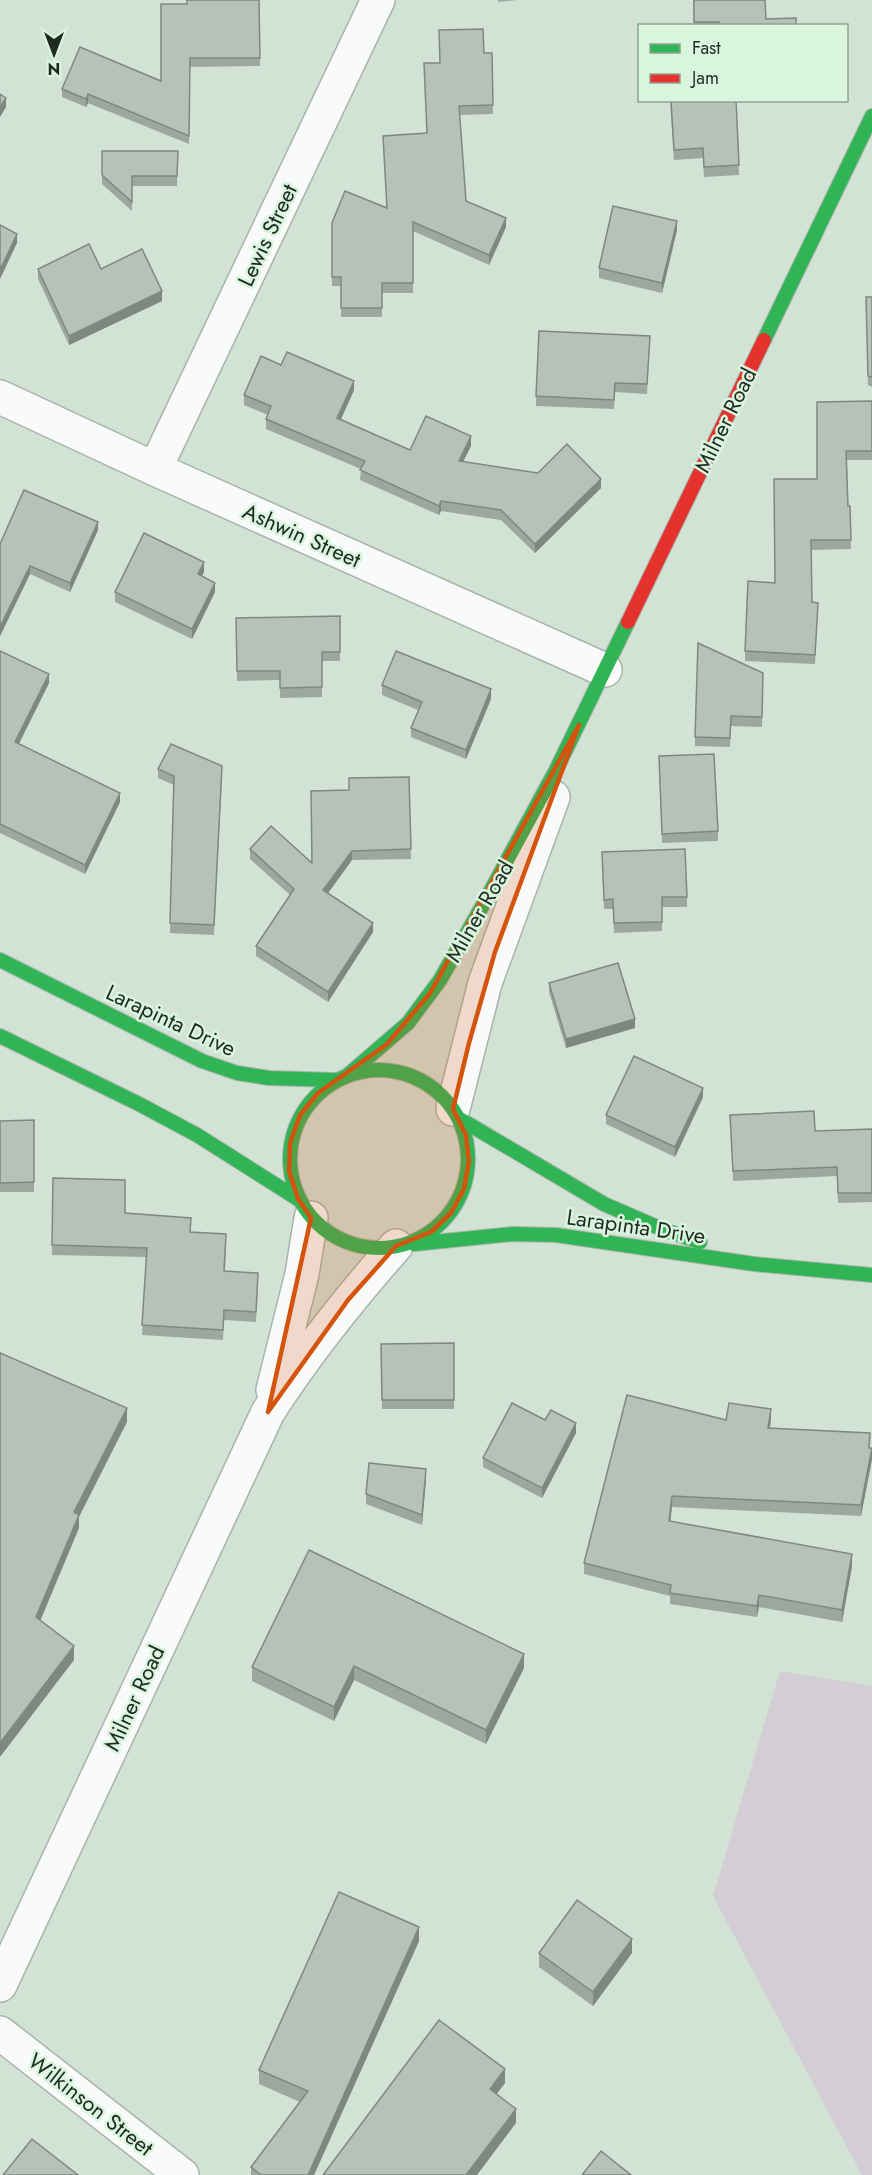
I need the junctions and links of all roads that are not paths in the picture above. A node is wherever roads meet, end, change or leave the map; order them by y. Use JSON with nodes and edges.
{"nodes":[{"id":1,"x":378,"y":0,"type":"edge"},
{"id":2,"x":872,"y":116,"type":"edge"},
{"id":3,"x":0,"y":397,"type":"edge"},
{"id":4,"x":155,"y":469,"type":"junction"},
{"id":5,"x":605,"y":670,"type":"junction"},
{"id":6,"x":579,"y":725,"type":"junction"},
{"id":7,"x":0,"y":960,"type":"edge"},
{"id":8,"x":0,"y":1036,"type":"edge"},
{"id":9,"x":349,"y":1074,"type":"junction"},
{"id":10,"x":335,"y":1080,"type":"junction"},
{"id":11,"x":457,"y":1114,"type":"junction"},
{"id":12,"x":304,"y":1209,"type":"junction"},
{"id":13,"x":401,"y":1245,"type":"junction"},
{"id":14,"x":866,"y":1274,"type":"edge"},
{"id":15,"x":268,"y":1412,"type":"junction"},
{"id":16,"x":0,"y":1984,"type":"edge"},
{"id":17,"x":0,"y":2033,"type":"edge"},
{"id":18,"x":182,"y":2175,"type":"edge"}],
"edges":[{"from":1,"to":4,"type":"street","name":"Lewis Street"},
{"from":2,"to":5,"type":"main road","name":"Milner Road"},
{"from":3,"to":4,"type":"street","name":"Ashwin Street"},
{"from":4,"to":5,"type":"street","name":"Ashwin Street"},
{"from":5,"to":6,"type":"main road","name":"Milner Road"},
{"from":6,"to":9,"type":"main road","name":"Milner Road"},
{"from":6,"to":11,"type":"street","name":"Milner Road"},
{"from":7,"to":10,"type":"main road","name":"Larapinta Drive"},
{"from":8,"to":12,"type":"main road"},
{"from":9,"to":10,"type":"main road"},
{"from":9,"to":11,"type":"main road"},
{"from":10,"to":12,"type":"main road"},
{"from":11,"to":13,"type":"main road"},
{"from":11,"to":14,"type":"main road","name":"Larapinta Drive"},
{"from":12,"to":13,"type":"main road"},
{"from":12,"to":15,"type":"street","name":"Milner Road"},
{"from":13,"to":14,"type":"main road","name":"Larapinta Drive"},
{"from":13,"to":15,"type":"street","name":"Milner Road"},
{"from":15,"to":16,"type":"street","name":"Milner Road"},
{"from":17,"to":18,"type":"street","name":"Wilkinson Street"}]}
